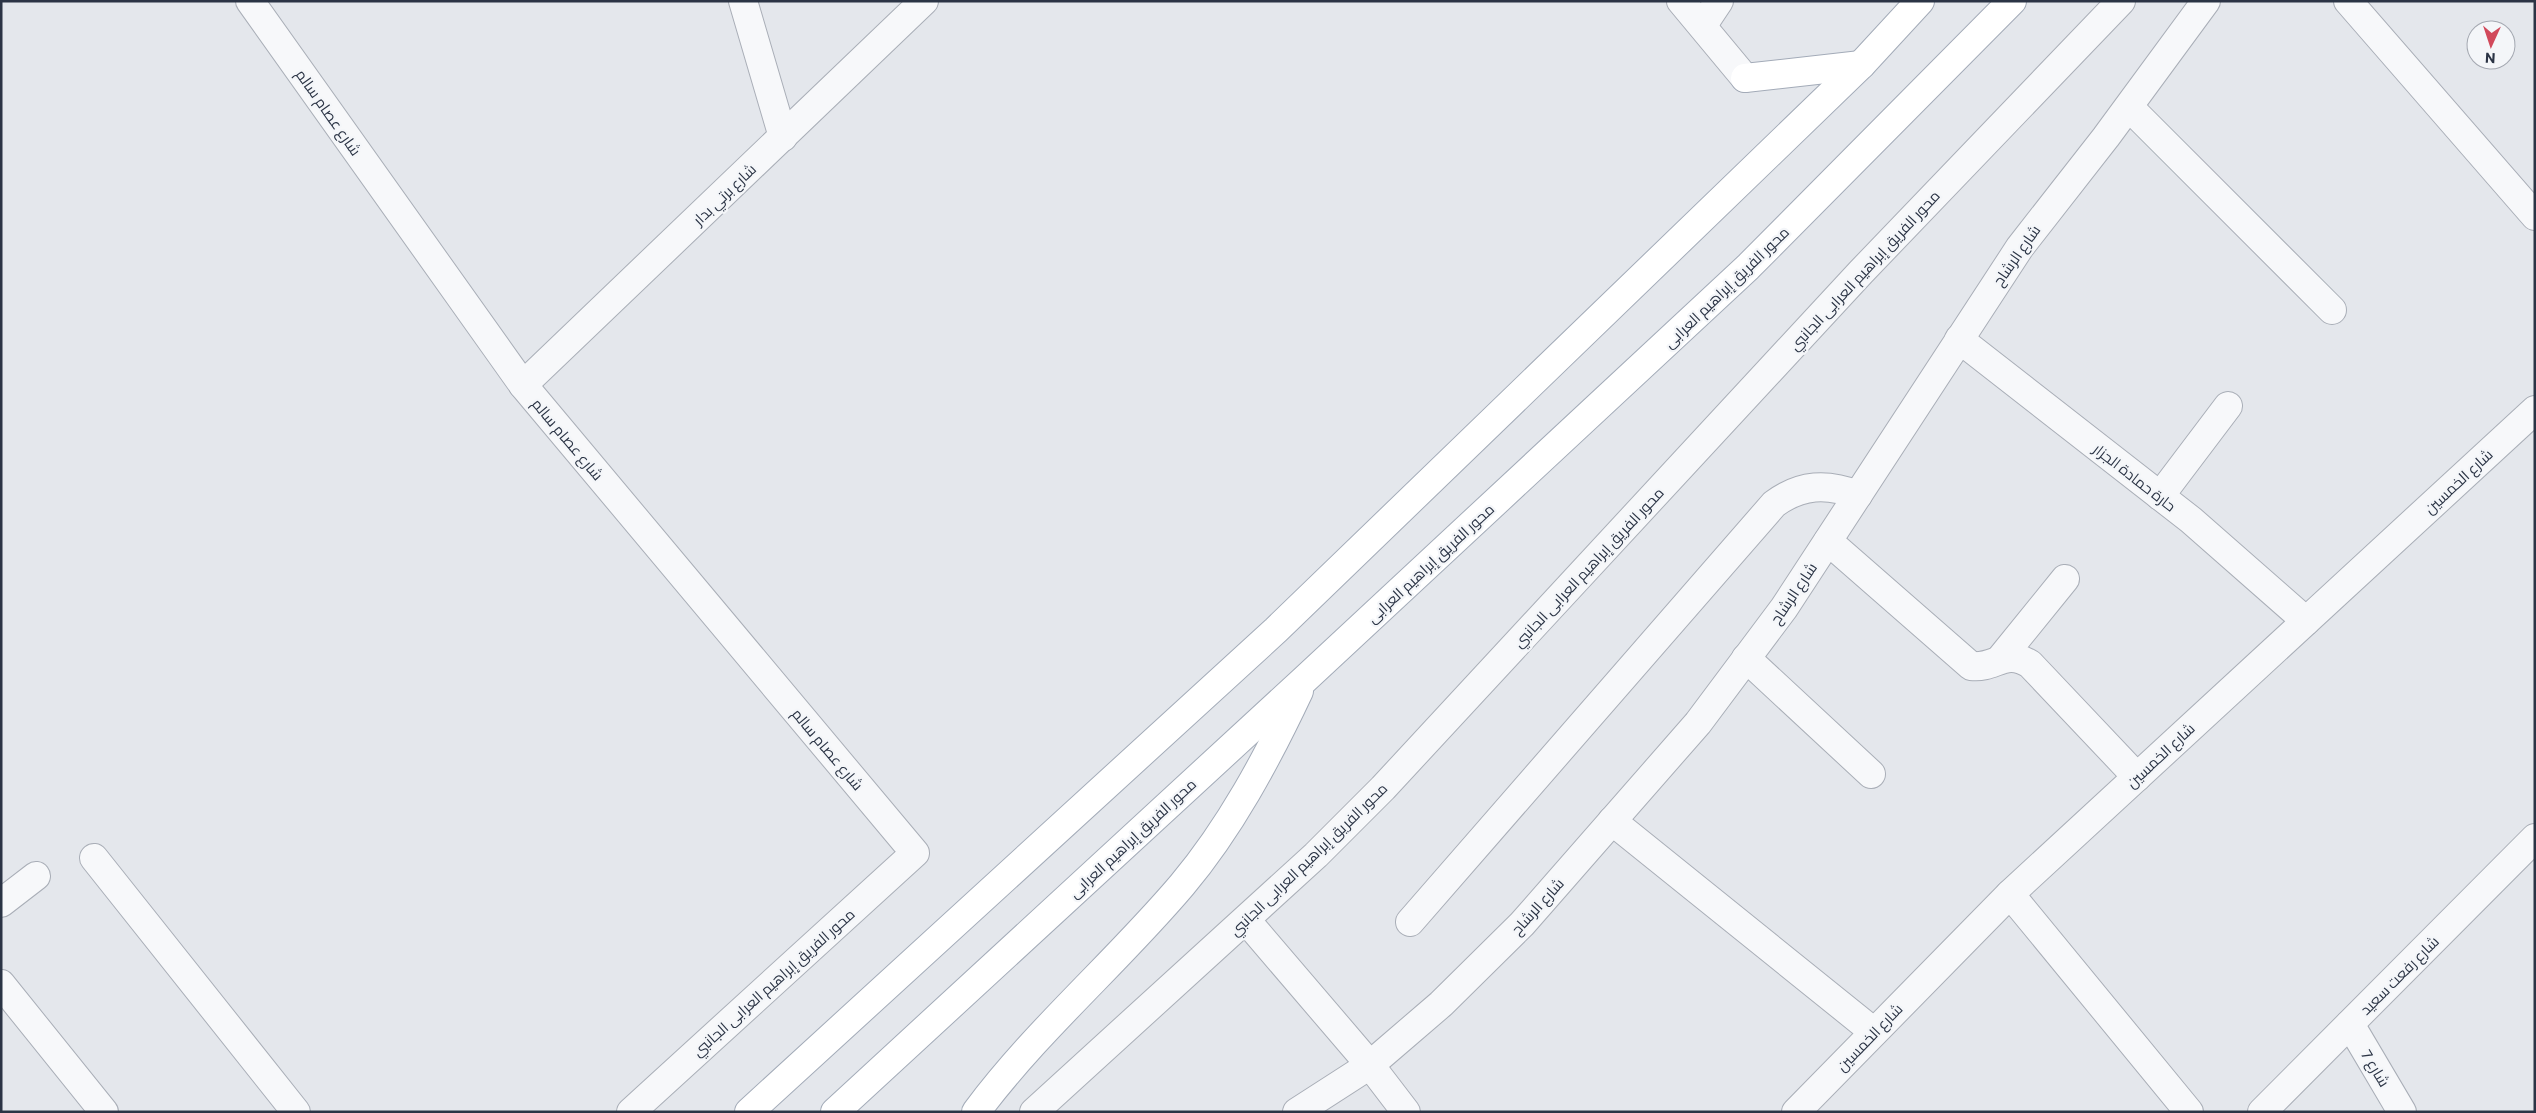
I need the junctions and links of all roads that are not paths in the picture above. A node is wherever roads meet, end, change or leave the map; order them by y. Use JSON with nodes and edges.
{"nodes":[{"id":1,"x":250,"y":1,"type":"edge"},
{"id":2,"x":743,"y":1,"type":"edge"},
{"id":3,"x":924,"y":1,"type":"edge"},
{"id":4,"x":1681,"y":1,"type":"edge"},
{"id":5,"x":1720,"y":1,"type":"edge"},
{"id":6,"x":1920,"y":1,"type":"edge"},
{"id":7,"x":2012,"y":1,"type":"edge"},
{"id":8,"x":2122,"y":1,"type":"edge"},
{"id":9,"x":2206,"y":1,"type":"edge"},
{"id":10,"x":2348,"y":1,"type":"edge"},
{"id":11,"x":1703,"y":25,"type":"junction"},
{"id":12,"x":1861,"y":65,"type":"junction"},
{"id":13,"x":1745,"y":78,"type":"joint"},
{"id":14,"x":2129,"y":107,"type":"junction"},
{"id":15,"x":783,"y":137,"type":"junction"},
{"id":16,"x":2535,"y":216,"type":"edge"},
{"id":17,"x":2332,"y":310,"type":"dead end"},
{"id":18,"x":1959,"y":339,"type":"junction"},
{"id":19,"x":523,"y":385,"type":"junction"},
{"id":20,"x":2228,"y":406,"type":"dead end"},
{"id":21,"x":2535,"y":410,"type":"edge"},
{"id":22,"x":1858,"y":495,"type":"junction"},
{"id":23,"x":2160,"y":496,"type":"junction"},
{"id":24,"x":1828,"y":541,"type":"junction"},
{"id":25,"x":2065,"y":579,"type":"dead end"},
{"id":26,"x":2306,"y":621,"type":"junction"},
{"id":27,"x":1746,"y":658,"type":"junction"},
{"id":28,"x":2001,"y":658,"type":"junction"},
{"id":29,"x":1304,"y":680,"type":"junction"},
{"id":30,"x":1871,"y":774,"type":"dead end"},
{"id":31,"x":2137,"y":777,"type":"junction"},
{"id":32,"x":1612,"y":821,"type":"junction"},
{"id":33,"x":2535,"y":838,"type":"edge"},
{"id":34,"x":915,"y":853,"type":"joint"},
{"id":35,"x":94,"y":858,"type":"dead end"},
{"id":36,"x":36,"y":876,"type":"dead end"},
{"id":37,"x":2010,"y":894,"type":"junction"},
{"id":38,"x":1,"y":904,"type":"edge"},
{"id":39,"x":1246,"y":920,"type":"junction"},
{"id":40,"x":1410,"y":922,"type":"dead end"},
{"id":41,"x":1,"y":984,"type":"edge"},
{"id":42,"x":2350,"y":1024,"type":"junction"},
{"id":43,"x":1874,"y":1032,"type":"junction"},
{"id":44,"x":1370,"y":1065,"type":"junction"},
{"id":45,"x":104,"y":1112,"type":"edge"},
{"id":46,"x":296,"y":1112,"type":"edge"},
{"id":47,"x":631,"y":1112,"type":"edge"},
{"id":48,"x":749,"y":1112,"type":"edge"},
{"id":49,"x":835,"y":1112,"type":"edge"},
{"id":50,"x":976,"y":1112,"type":"edge"},
{"id":51,"x":1034,"y":1112,"type":"edge"},
{"id":52,"x":1297,"y":1112,"type":"edge"},
{"id":53,"x":1406,"y":1112,"type":"edge"},
{"id":54,"x":1796,"y":1112,"type":"edge"},
{"id":55,"x":2189,"y":1112,"type":"edge"},
{"id":56,"x":2262,"y":1112,"type":"edge"},
{"id":57,"x":2402,"y":1112,"type":"edge"}],
"edges":[{"from":1,"to":19,"type":"street","name":"شارع عصام سالم"},
{"from":2,"to":15,"type":"street"},
{"from":3,"to":15,"type":"street","name":"شارع برتي بدار"},
{"from":4,"to":11,"type":"street"},
{"from":5,"to":11,"type":"street"},
{"from":6,"to":12,"type":"main road"},
{"from":7,"to":29,"type":"main road","name":"محور الفريق إبراهيم العرابى"},
{"from":8,"to":39,"type":"street","name":"محور الفريق إبراهيم العرابى الجانبي"},
{"from":9,"to":14,"type":"street","name":"شارع الرشاح"},
{"from":10,"to":16,"type":"street"},
{"from":11,"to":13,"type":"street"},
{"from":12,"to":13,"type":"main road"},
{"from":12,"to":48,"type":"main road"},
{"from":14,"to":17,"type":"street"},
{"from":14,"to":18,"type":"street","name":"شارع الرشاح"},
{"from":15,"to":19,"type":"street","name":"شارع برتي بدار"},
{"from":18,"to":22,"type":"street","name":"شارع الرشاح"},
{"from":18,"to":23,"type":"street","name":"حارة حمادة الجزار"},
{"from":19,"to":34,"type":"street","name":"شارع عصام سالم"},
{"from":20,"to":23,"type":"street"},
{"from":21,"to":26,"type":"street","name":"شارع الخمسين"},
{"from":22,"to":24,"type":"street","name":"شارع الرشاح"},
{"from":22,"to":40,"type":"street"},
{"from":23,"to":26,"type":"street","name":"حارة حمادة الجزار"},
{"from":24,"to":27,"type":"street","name":"شارع الرشاح"},
{"from":24,"to":28,"type":"street"},
{"from":25,"to":28,"type":"street"},
{"from":26,"to":31,"type":"street","name":"شارع الخمسين"},
{"from":27,"to":30,"type":"street"},
{"from":27,"to":32,"type":"street","name":"شارع الرشاح"},
{"from":28,"to":31,"type":"street"},
{"from":29,"to":49,"type":"main road","name":"محور الفريق إبراهيم العرابى"},
{"from":29,"to":50,"type":"main road"},
{"from":31,"to":37,"type":"street","name":"شارع الخمسين"},
{"from":32,"to":43,"type":"street"},
{"from":32,"to":44,"type":"street","name":"شارع الرشاح"},
{"from":33,"to":42,"type":"street","name":"شارع رفعت سعيد"},
{"from":34,"to":47,"type":"street","name":"محور الفريق إبراهيم العرابى الجانبي"},
{"from":35,"to":46,"type":"street"},
{"from":36,"to":38,"type":"street"},
{"from":37,"to":43,"type":"street","name":"شارع الخمسين"},
{"from":37,"to":55,"type":"street"},
{"from":39,"to":44,"type":"street"},
{"from":39,"to":51,"type":"street","name":"محور الفريق إبراهيم العرابى الجانبي"},
{"from":41,"to":45,"type":"street"},
{"from":42,"to":56,"type":"street","name":"شارع رفعت سعيد"},
{"from":42,"to":57,"type":"street","name":"شارع 7"},
{"from":43,"to":54,"type":"street","name":"شارع الخمسين"},
{"from":44,"to":52,"type":"street","name":"شارع الرشاح"},
{"from":44,"to":53,"type":"street"}]}
